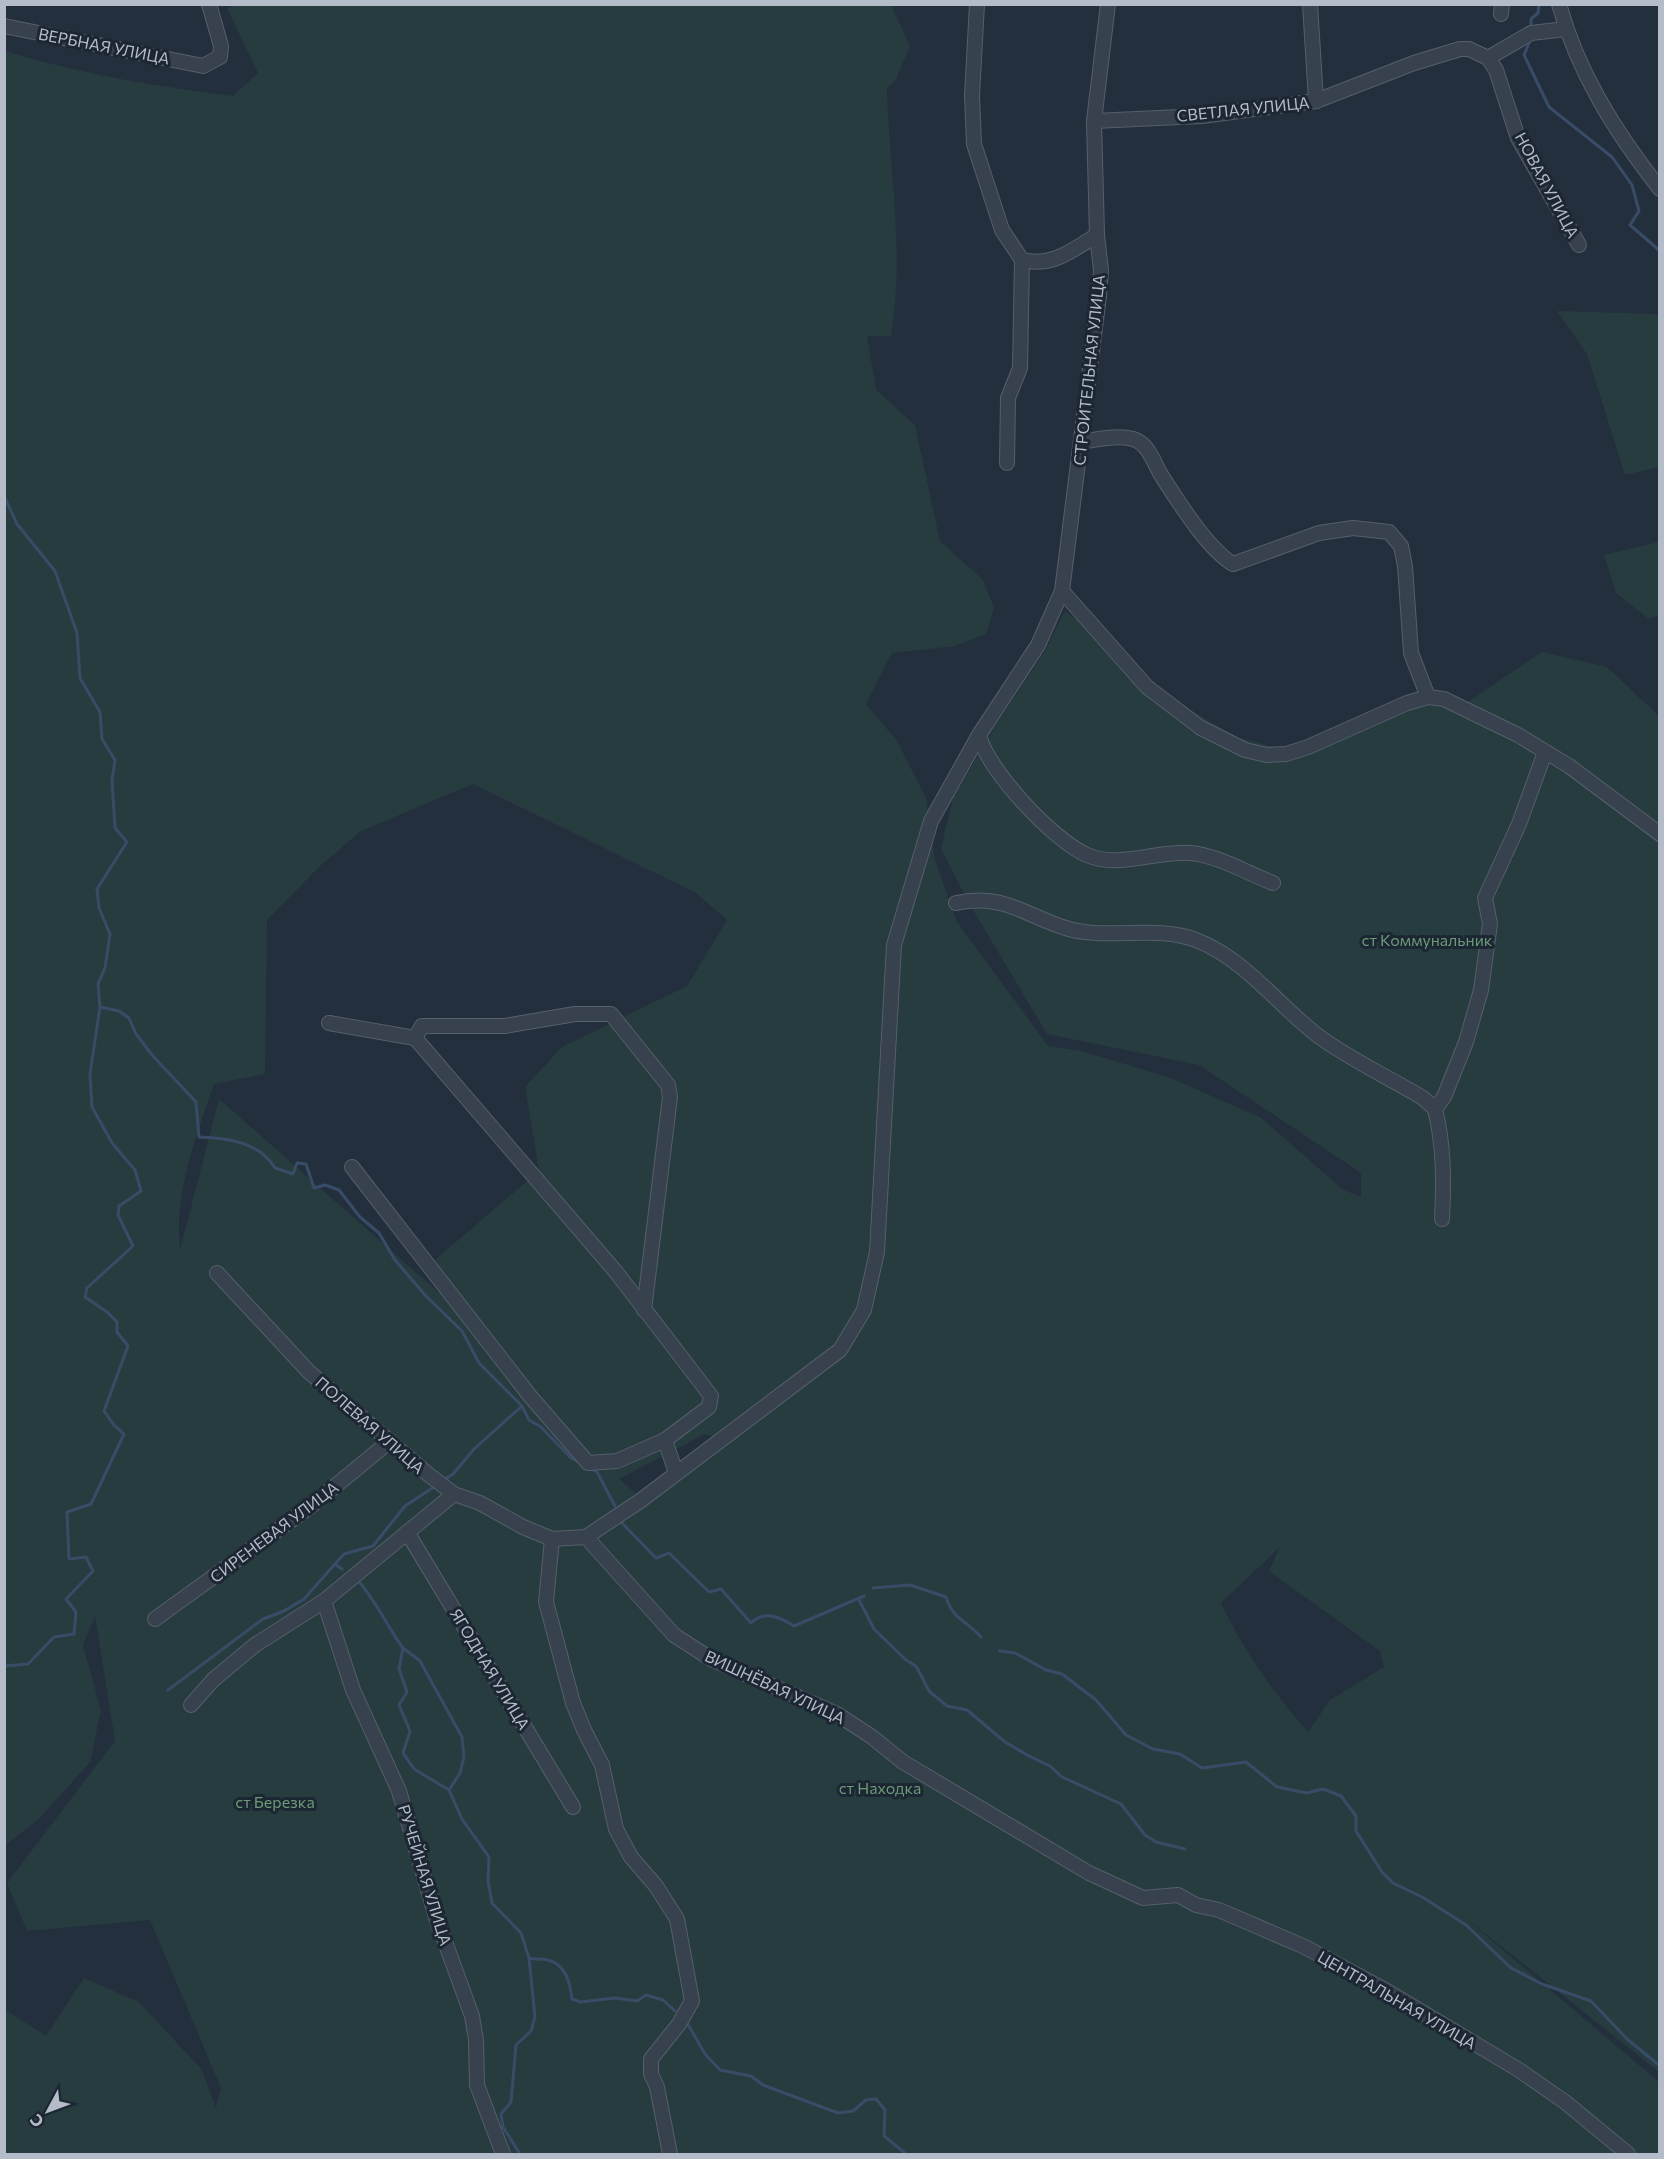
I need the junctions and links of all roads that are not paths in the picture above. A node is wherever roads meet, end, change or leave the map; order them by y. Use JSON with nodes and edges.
{"nodes":[{"id":1,"x":209,"y":4,"type":"edge"},
{"id":2,"x":977,"y":4,"type":"edge"},
{"id":3,"x":1108,"y":4,"type":"edge"},
{"id":4,"x":1310,"y":4,"type":"edge"},
{"id":5,"x":1559,"y":4,"type":"edge"},
{"id":6,"x":4,"y":26,"type":"edge"},
{"id":7,"x":1566,"y":29,"type":"junction"},
{"id":8,"x":1488,"y":58,"type":"junction"},
{"id":9,"x":1316,"y":101,"type":"junction"},
{"id":10,"x":1094,"y":121,"type":"junction"},
{"id":11,"x":1659,"y":189,"type":"edge"},
{"id":12,"x":1097,"y":235,"type":"junction"},
{"id":13,"x":1579,"y":245,"type":"dead end"},
{"id":14,"x":1023,"y":260,"type":"junction"},
{"id":15,"x":1082,"y":442,"type":"junction"},
{"id":16,"x":1007,"y":463,"type":"dead end"},
{"id":17,"x":1062,"y":591,"type":"junction"},
{"id":18,"x":1428,"y":698,"type":"junction"},
{"id":19,"x":979,"y":735,"type":"junction"},
{"id":20,"x":1545,"y":752,"type":"junction"},
{"id":21,"x":1659,"y":834,"type":"edge"},
{"id":22,"x":1273,"y":883,"type":"dead end"},
{"id":23,"x":956,"y":903,"type":"dead end"},
{"id":24,"x":328,"y":1023,"type":"dead end"},
{"id":25,"x":415,"y":1038,"type":"junction"},
{"id":26,"x":1435,"y":1109,"type":"junction"},
{"id":27,"x":352,"y":1167,"type":"dead end"},
{"id":28,"x":1442,"y":1219,"type":"dead end"},
{"id":29,"x":217,"y":1273,"type":"dead end"},
{"id":30,"x":644,"y":1311,"type":"junction"},
{"id":31,"x":665,"y":1440,"type":"junction"},
{"id":32,"x":390,"y":1441,"type":"junction"},
{"id":33,"x":676,"y":1473,"type":"junction"},
{"id":34,"x":450,"y":1491,"type":"junction"},
{"id":35,"x":407,"y":1532,"type":"junction"},
{"id":36,"x":586,"y":1537,"type":"junction"},
{"id":37,"x":552,"y":1539,"type":"junction"},
{"id":38,"x":324,"y":1601,"type":"junction"},
{"id":39,"x":155,"y":1619,"type":"dead end"},
{"id":40,"x":190,"y":1705,"type":"dead end"},
{"id":41,"x":573,"y":1807,"type":"dead end"},
{"id":42,"x":1143,"y":1898,"type":"joint"},
{"id":43,"x":502,"y":2154,"type":"edge"},
{"id":44,"x":670,"y":2154,"type":"edge"},
{"id":45,"x":1628,"y":2154,"type":"edge"}],
"edges":[{"from":1,"to":6,"type":"street","name":"ВЕРБНАЯ УЛИЦА"},
{"from":2,"to":14,"type":"street"},
{"from":3,"to":10,"type":"street","name":"СТРОИТЕЛЬНАЯ УЛИЦА"},
{"from":4,"to":9,"type":"street"},
{"from":5,"to":7,"type":"street"},
{"from":7,"to":8,"type":"street"},
{"from":7,"to":11,"type":"street"},
{"from":8,"to":9,"type":"street","name":"СВЕТЛАЯ УЛИЦА"},
{"from":8,"to":13,"type":"street","name":"НОВАЯ УЛИЦА"},
{"from":9,"to":10,"type":"street","name":"СВЕТЛАЯ УЛИЦА"},
{"from":10,"to":12,"type":"street","name":"СТРОИТЕЛЬНАЯ УЛИЦА"},
{"from":12,"to":14,"type":"street"},
{"from":12,"to":15,"type":"street","name":"СТРОИТЕЛЬНАЯ УЛИЦА"},
{"from":14,"to":16,"type":"street"},
{"from":15,"to":17,"type":"street","name":"СТРОИТЕЛЬНАЯ УЛИЦА"},
{"from":15,"to":18,"type":"street"},
{"from":17,"to":18,"type":"street"},
{"from":17,"to":19,"type":"street","name":"СТРОИТЕЛЬНАЯ УЛИЦА"},
{"from":18,"to":20,"type":"street"},
{"from":19,"to":22,"type":"street"},
{"from":19,"to":33,"type":"street","name":"СТРОИТЕЛЬНАЯ УЛИЦА"},
{"from":20,"to":21,"type":"street"},
{"from":20,"to":26,"type":"street"},
{"from":23,"to":26,"type":"street"},
{"from":24,"to":25,"type":"street"},
{"from":25,"to":30,"type":"street"},
{"from":25,"to":30,"type":"street"},
{"from":26,"to":28,"type":"street"},
{"from":27,"to":31,"type":"street"},
{"from":29,"to":32,"type":"street","name":"ПОЛЕВАЯ УЛИЦА"},
{"from":30,"to":31,"type":"street"},
{"from":31,"to":33,"type":"street"},
{"from":32,"to":34,"type":"street","name":"ПОЛЕВАЯ УЛИЦА"},
{"from":32,"to":39,"type":"street","name":"СИРЕНЕВАЯ УЛИЦА"},
{"from":33,"to":36,"type":"street","name":"СТРОИТЕЛЬНАЯ УЛИЦА"},
{"from":34,"to":35,"type":"street"},
{"from":34,"to":37,"type":"street","name":"ПОЛЕВАЯ УЛИЦА"},
{"from":35,"to":38,"type":"street"},
{"from":35,"to":41,"type":"street","name":"ЯГОДНАЯ УЛИЦА"},
{"from":36,"to":37,"type":"street"},
{"from":36,"to":42,"type":"street","name":"ВИШНЁВАЯ УЛИЦА"},
{"from":37,"to":44,"type":"street"},
{"from":38,"to":40,"type":"street"},
{"from":38,"to":43,"type":"street","name":"РУЧЕЙНАЯ УЛИЦА"},
{"from":42,"to":45,"type":"street","name":"ЦЕНТРАЛЬНАЯ УЛИЦА"}]}
